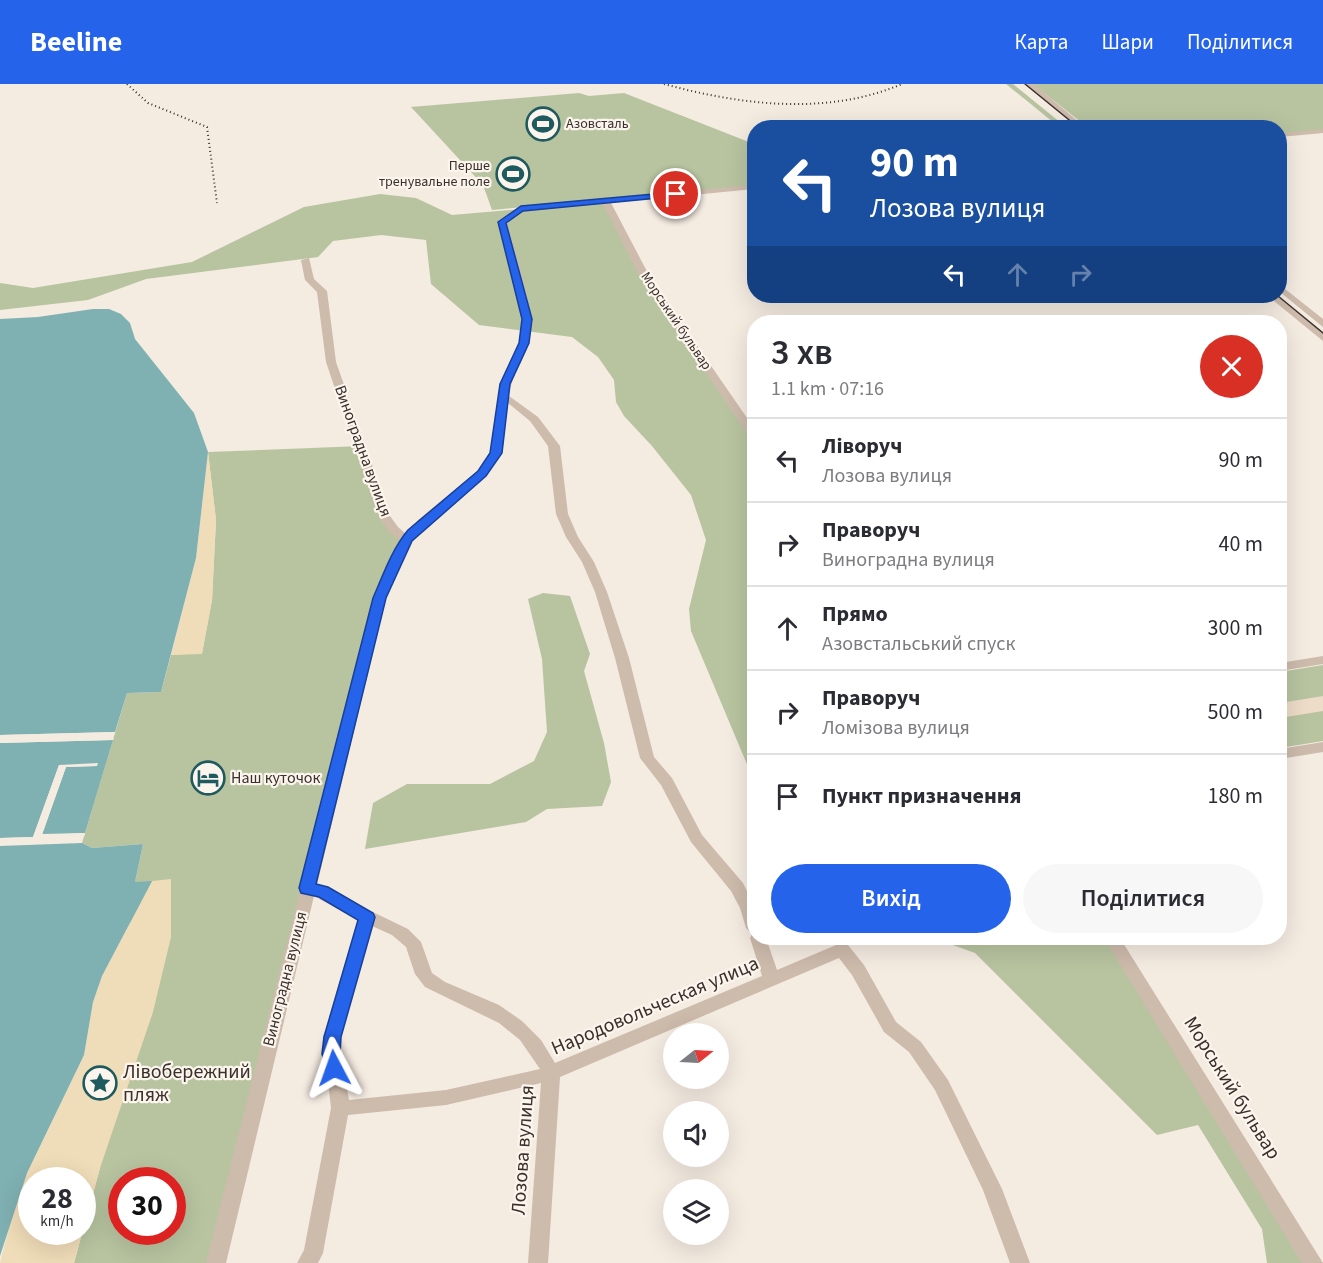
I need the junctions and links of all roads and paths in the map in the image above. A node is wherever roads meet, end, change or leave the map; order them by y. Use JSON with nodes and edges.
{"nodes":[{"id":1,"x":1028,"y":88,"type":"edge"},
{"id":2,"x":1062,"y":120,"type":"edge"},
{"id":3,"x":1072,"y":120,"type":"edge"},
{"id":4,"x":1323,"y":131,"type":"edge"},
{"id":5,"x":1287,"y":134,"type":"edge"},
{"id":6,"x":747,"y":188,"type":"edge"},
{"id":7,"x":606,"y":201,"type":"junction"},
{"id":8,"x":306,"y":260,"type":"dead end"},
{"id":9,"x":1287,"y":294,"type":"edge"},
{"id":10,"x":1280,"y":303,"type":"edge"},
{"id":11,"x":1323,"y":324,"type":"edge"},
{"id":12,"x":1323,"y":338,"type":"edge"},
{"id":13,"x":502,"y":398,"type":"junction"},
{"id":14,"x":747,"y":425,"type":"edge"},
{"id":15,"x":407,"y":540,"type":"junction"},
{"id":16,"x":1323,"y":660,"type":"edge"},
{"id":17,"x":1287,"y":666,"type":"edge"},
{"id":18,"x":1323,"y":747,"type":"edge"},
{"id":19,"x":1287,"y":753,"type":"edge"},
{"id":20,"x":307,"y":888,"type":"junction"},
{"id":21,"x":747,"y":906,"type":"edge"},
{"id":22,"x":367,"y":917,"type":"junction"},
{"id":23,"x":760,"y":945,"type":"edge"},
{"id":24,"x":1116,"y":945,"type":"edge"},
{"id":25,"x":772,"y":980,"type":"junction"},
{"id":26,"x":551,"y":1073,"type":"junction"},
{"id":27,"x":340,"y":1108,"type":"junction"},
{"id":28,"x":216,"y":1263,"type":"edge"},
{"id":29,"x":307,"y":1263,"type":"edge"},
{"id":30,"x":538,"y":1263,"type":"edge"},
{"id":31,"x":1020,"y":1263,"type":"edge"},
{"id":32,"x":1313,"y":1263,"type":"edge"}],
"edges":[{"from":1,"to":2,"type":"street"},
{"from":1,"to":3,"type":"street"},
{"from":4,"to":5,"type":"street"},
{"from":6,"to":7,"type":"street"},
{"from":7,"to":13,"type":"street"},
{"from":7,"to":14,"type":"street","name":"Морський бульвар"},
{"from":8,"to":15,"type":"street","name":"Виноградна вулиця"},
{"from":9,"to":11,"type":"street"},
{"from":10,"to":12,"type":"street"},
{"from":13,"to":15,"type":"street"},
{"from":13,"to":21,"type":"street"},
{"from":15,"to":20,"type":"street","name":"Виноградна вулиця"},
{"from":16,"to":17,"type":"street"},
{"from":18,"to":19,"type":"street"},
{"from":20,"to":22,"type":"street","name":"Лозова вулиця"},
{"from":20,"to":28,"type":"street","name":"Виноградна вулиця"},
{"from":22,"to":26,"type":"street","name":"Лозова вулиця"},
{"from":22,"to":27,"type":"street"},
{"from":23,"to":25,"type":"street"},
{"from":24,"to":32,"type":"street","name":"Морський бульвар"},
{"from":25,"to":26,"type":"street","name":"Народовольческая улица"},
{"from":25,"to":31,"type":"street","name":"Народовольческая улица"},
{"from":26,"to":27,"type":"street","name":"Народовольческая улица"},
{"from":26,"to":30,"type":"street","name":"Лозова вулиця"},
{"from":27,"to":29,"type":"street"}]}
